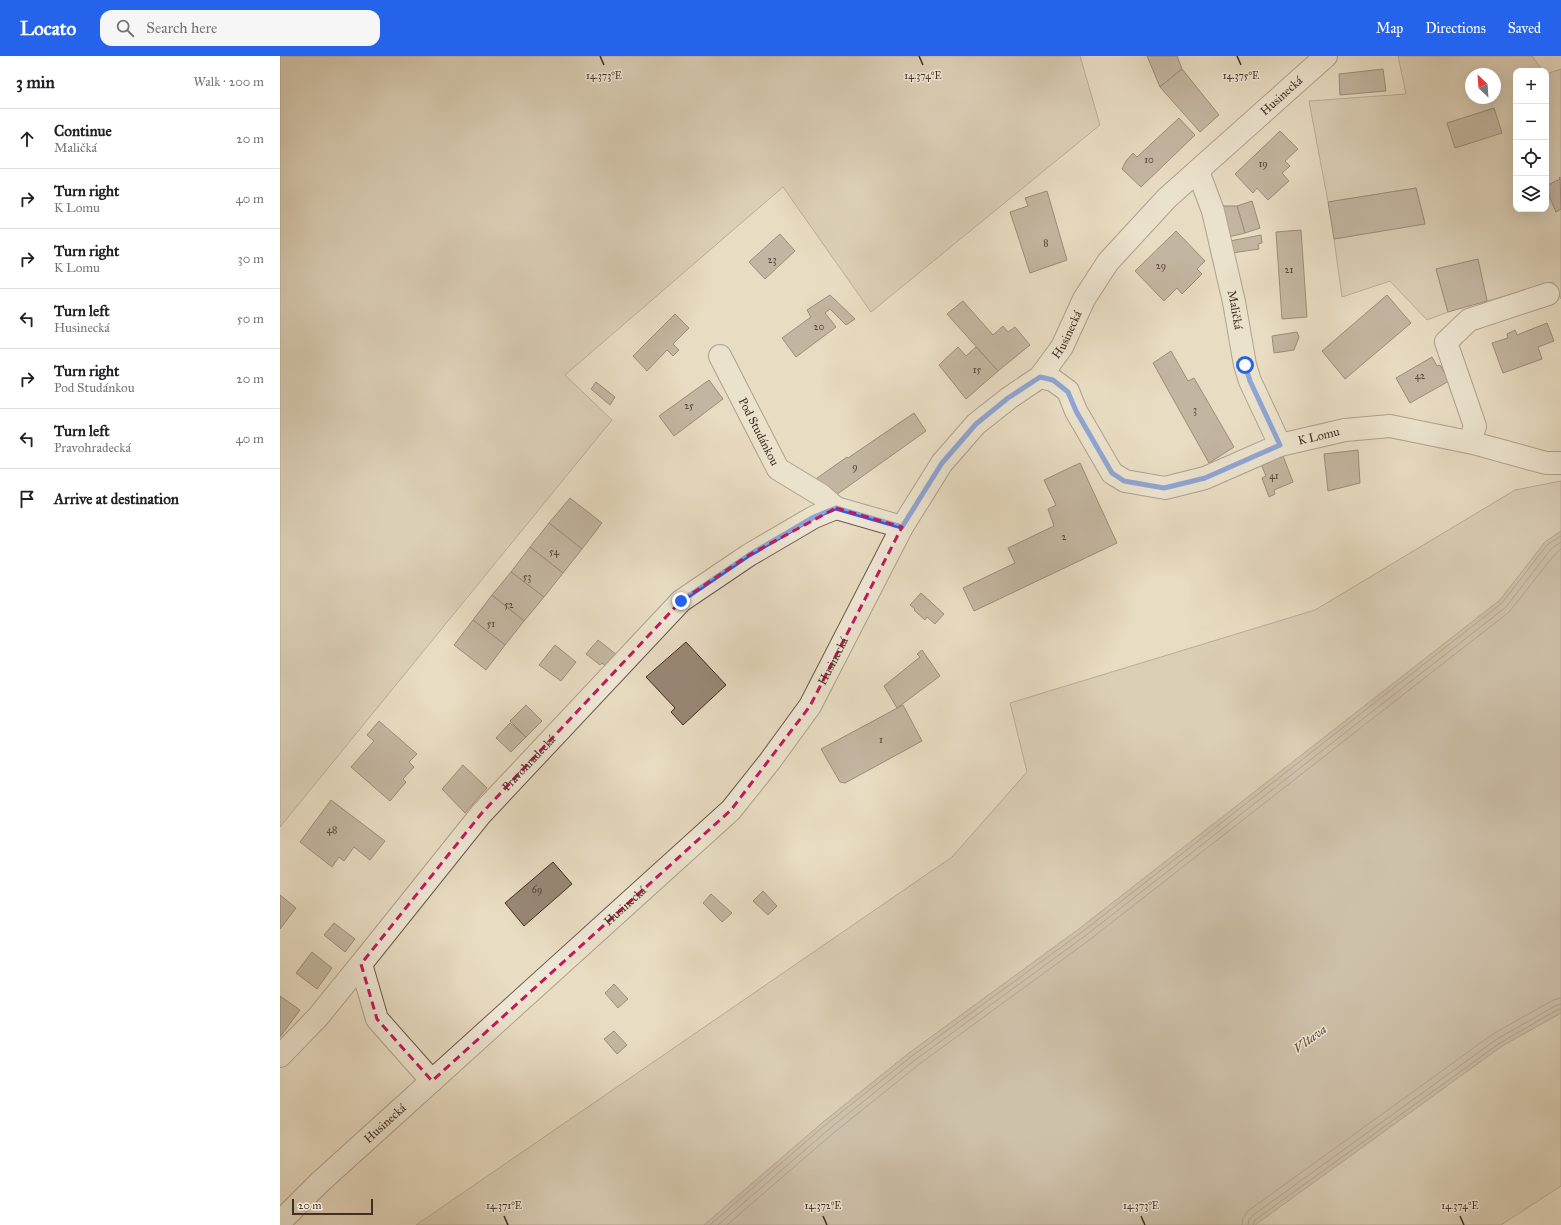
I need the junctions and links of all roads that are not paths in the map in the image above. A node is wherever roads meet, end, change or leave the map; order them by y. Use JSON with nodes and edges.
{"nodes":[{"id":1,"x":1326,"y":56,"type":"edge"},
{"id":2,"x":1198,"y":171,"type":"junction"},
{"id":3,"x":1548,"y":294,"type":"dead end"},
{"id":4,"x":720,"y":356,"type":"dead end"},
{"id":5,"x":1040,"y":377,"type":"junction"},
{"id":6,"x":1470,"y":442,"type":"junction"},
{"id":7,"x":1280,"y":445,"type":"junction"},
{"id":8,"x":1561,"y":462,"type":"edge"},
{"id":9,"x":836,"y":508,"type":"junction"},
{"id":10,"x":902,"y":527,"type":"junction"},
{"id":11,"x":360,"y":964,"type":"junction"},
{"id":12,"x":280,"y":1056,"type":"edge"},
{"id":13,"x":432,"y":1081,"type":"junction"},
{"id":14,"x":280,"y":1222,"type":"edge"}],
"edges":[{"from":1,"to":2,"type":"street","name":"Husinecká"},
{"from":2,"to":5,"type":"street","name":"Husinecká"},
{"from":2,"to":7,"type":"street","name":"Maličká"},
{"from":3,"to":6,"type":"street"},
{"from":4,"to":9,"type":"street","name":"Pod Studánkou"},
{"from":5,"to":7,"type":"street","name":"K Lomu"},
{"from":5,"to":10,"type":"street","name":"Husinecká"},
{"from":6,"to":7,"type":"street","name":"K Lomu"},
{"from":6,"to":8,"type":"street","name":"K Lomu"},
{"from":9,"to":10,"type":"street","name":"Pod Studánkou"},
{"from":9,"to":11,"type":"street","name":"Pravohradecká"},
{"from":10,"to":13,"type":"street","name":"Husinecká"},
{"from":11,"to":12,"type":"street","name":"Pravohradecká"},
{"from":11,"to":13,"type":"street"},
{"from":13,"to":14,"type":"street","name":"Husinecká"}]}
